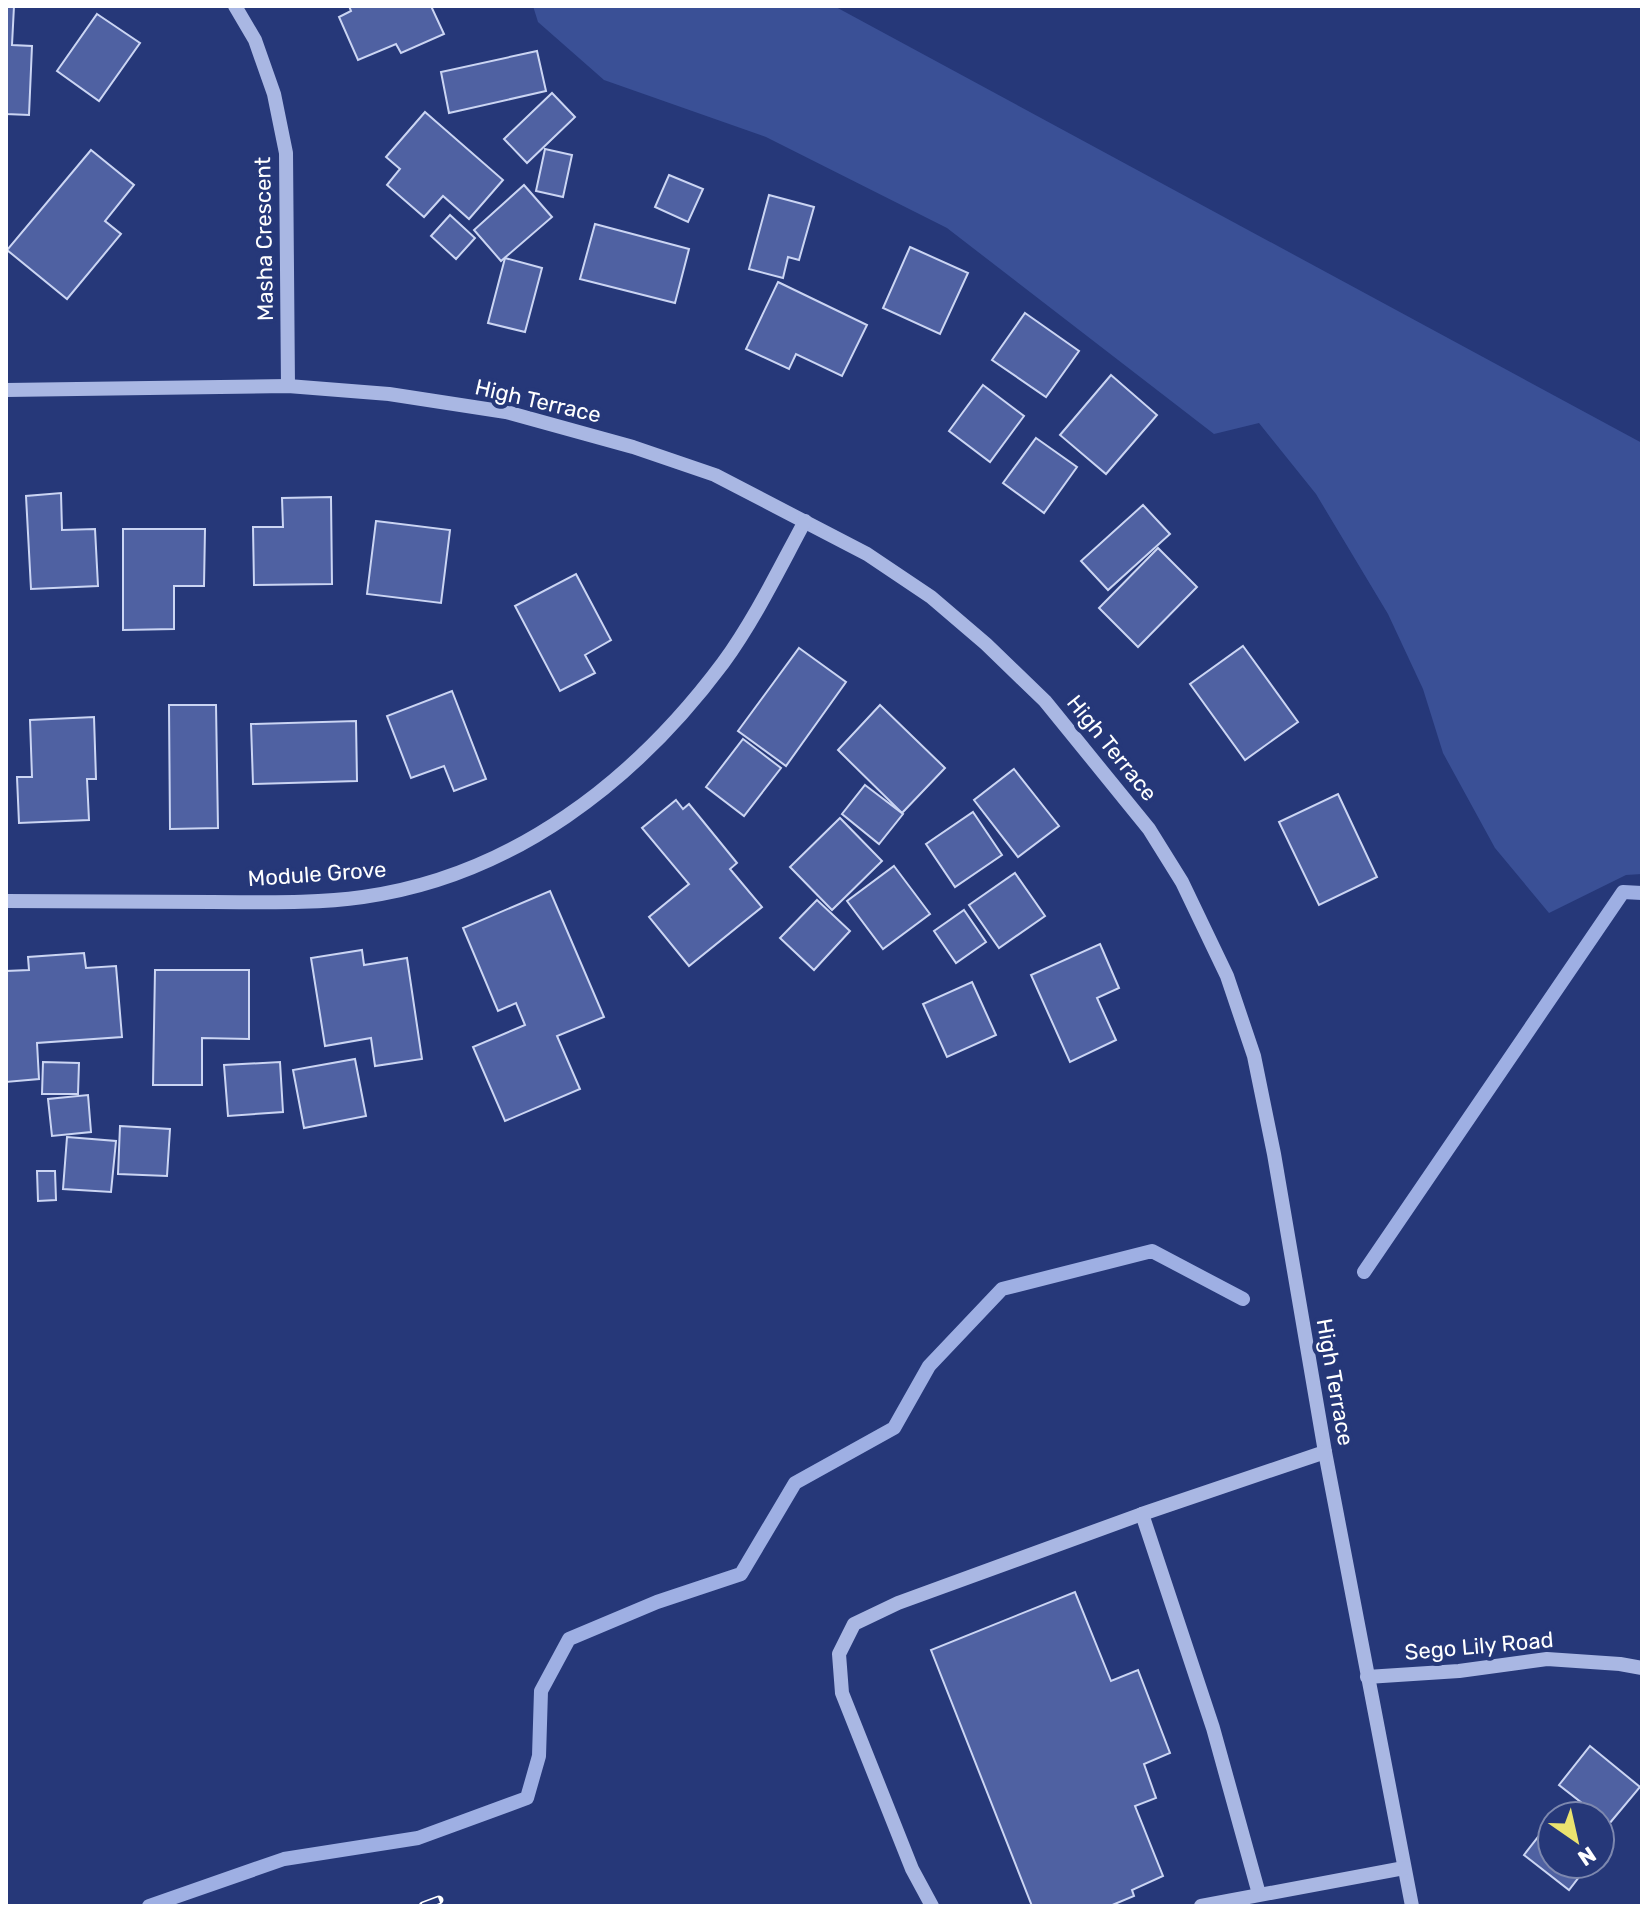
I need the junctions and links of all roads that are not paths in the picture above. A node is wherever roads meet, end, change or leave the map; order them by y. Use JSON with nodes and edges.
{"nodes":[{"id":1,"x":235,"y":6,"type":"edge"},
{"id":2,"x":288,"y":386,"type":"junction"},
{"id":3,"x":6,"y":390,"type":"edge"},
{"id":4,"x":805,"y":521,"type":"junction"},
{"id":5,"x":6,"y":901,"type":"edge"},
{"id":6,"x":1325,"y":1452,"type":"junction"},
{"id":7,"x":1142,"y":1514,"type":"junction"},
{"id":8,"x":1642,"y":1668,"type":"edge"},
{"id":9,"x":1367,"y":1677,"type":"junction"},
{"id":10,"x":1404,"y":1868,"type":"junction"},
{"id":11,"x":1259,"y":1894,"type":"junction"},
{"id":12,"x":932,"y":1906,"type":"edge"},
{"id":13,"x":1201,"y":1906,"type":"edge"},
{"id":14,"x":1412,"y":1906,"type":"edge"}],
"edges":[{"from":1,"to":2,"type":"street","name":"Masha Crescent"},
{"from":2,"to":3,"type":"street","name":"High Terrace"},
{"from":2,"to":4,"type":"street","name":"High Terrace"},
{"from":4,"to":5,"type":"street","name":"Module Grove"},
{"from":4,"to":6,"type":"street","name":"High Terrace"},
{"from":6,"to":7,"type":"street"},
{"from":6,"to":9,"type":"street","name":"High Terrace"},
{"from":7,"to":11,"type":"street"},
{"from":7,"to":12,"type":"street"},
{"from":8,"to":9,"type":"street","name":"Sego Lily Road"},
{"from":9,"to":10,"type":"street","name":"High Terrace"},
{"from":10,"to":11,"type":"street"},
{"from":10,"to":14,"type":"street","name":"High Terrace"},
{"from":11,"to":13,"type":"street"}]}
